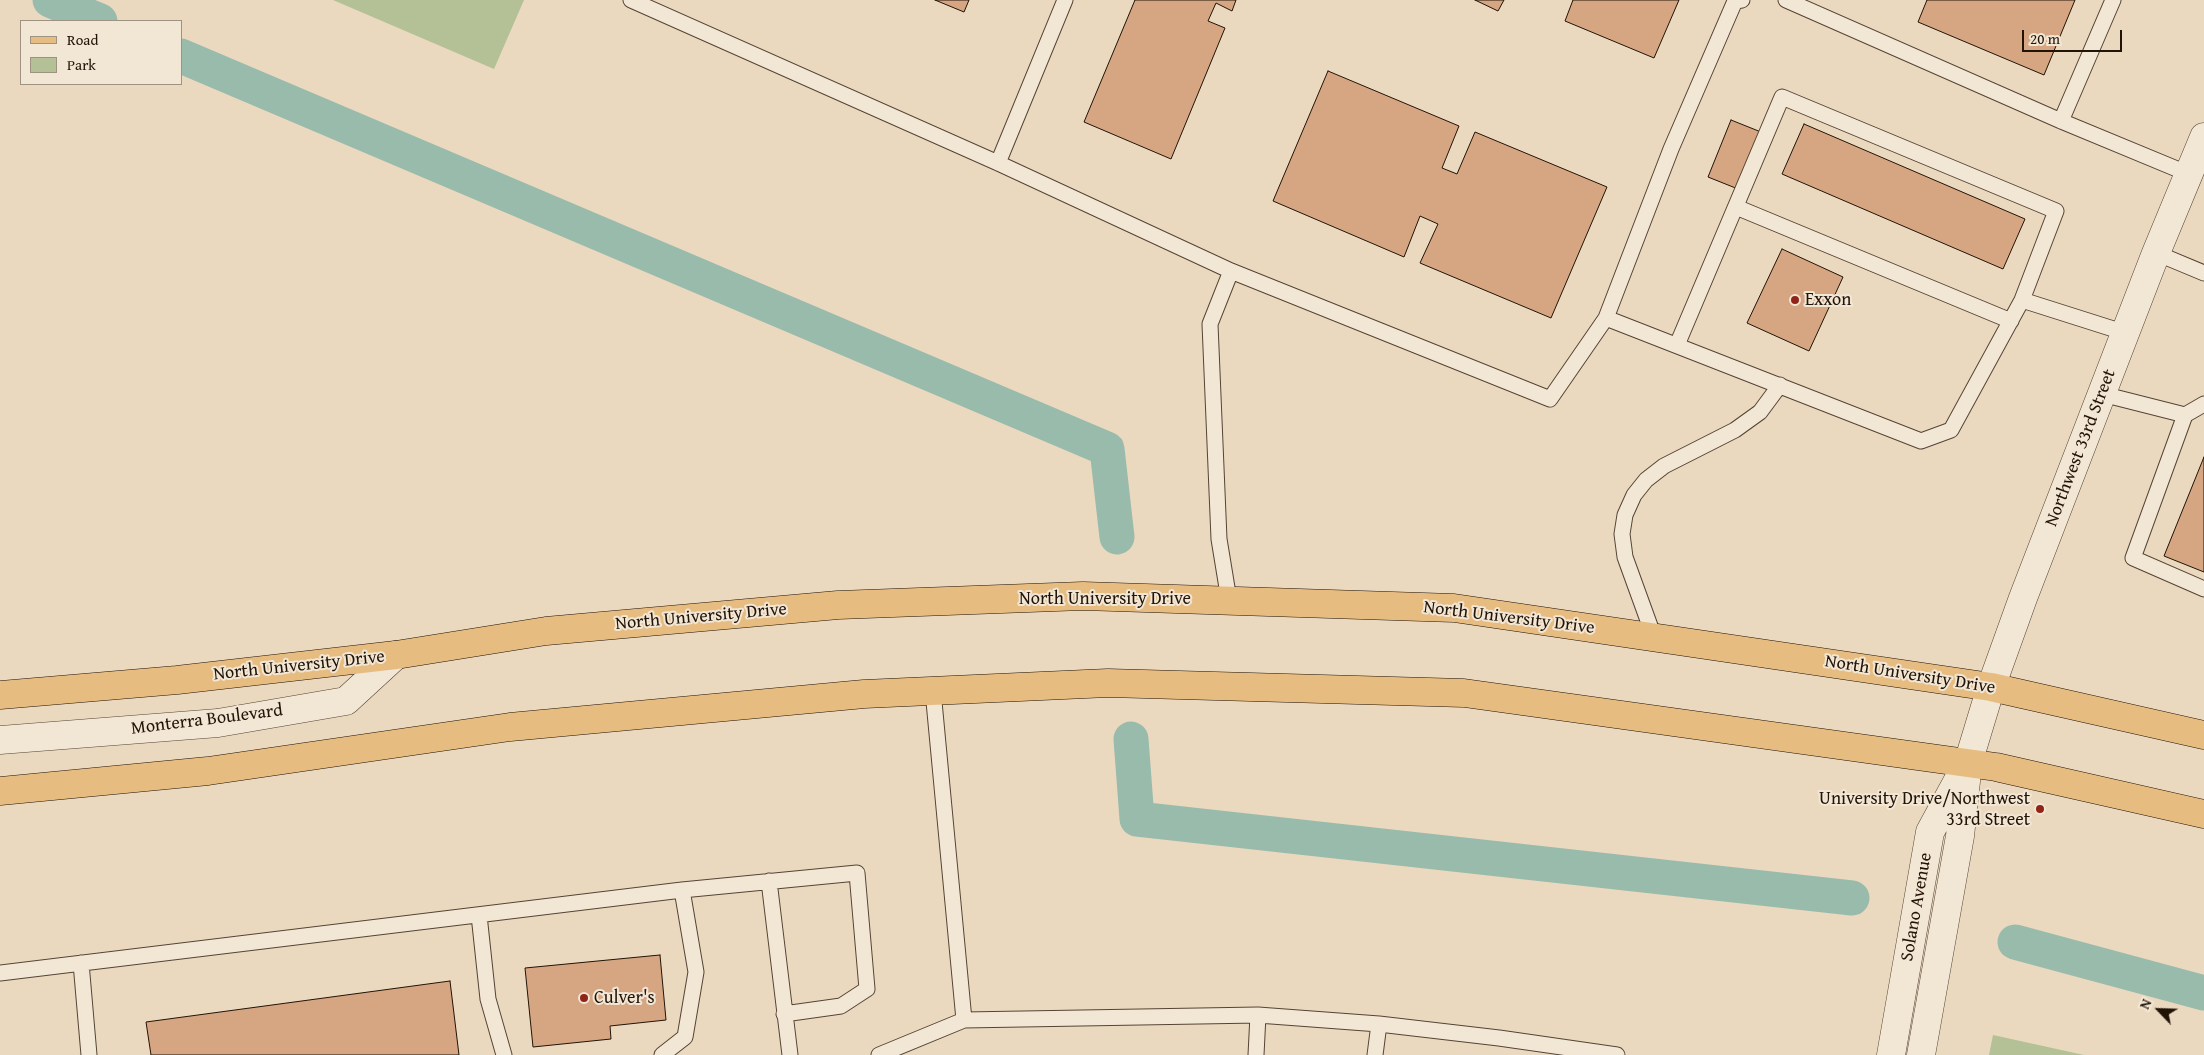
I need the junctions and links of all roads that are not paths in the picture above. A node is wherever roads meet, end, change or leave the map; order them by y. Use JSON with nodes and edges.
{"nodes":[{"id":1,"x":631,"y":0,"type":"edge"},
{"id":2,"x":1065,"y":0,"type":"edge"},
{"id":3,"x":1742,"y":0,"type":"edge"},
{"id":4,"x":1786,"y":0,"type":"edge"},
{"id":5,"x":2113,"y":0,"type":"edge"},
{"id":6,"x":2061,"y":121,"type":"junction"},
{"id":7,"x":2203,"y":144,"type":"edge"},
{"id":8,"x":998,"y":163,"type":"junction"},
{"id":9,"x":2189,"y":174,"type":"junction"},
{"id":10,"x":1736,"y":207,"type":"junction"},
{"id":11,"x":2156,"y":253,"type":"junction"},
{"id":12,"x":1231,"y":271,"type":"junction"},
{"id":13,"x":2204,"y":273,"type":"edge"},
{"id":14,"x":2022,"y":300,"type":"junction"},
{"id":15,"x":1606,"y":318,"type":"junction"},
{"id":16,"x":2011,"y":321,"type":"junction"},
{"id":17,"x":2126,"y":333,"type":"junction"},
{"id":18,"x":1677,"y":345,"type":"junction"},
{"id":19,"x":1780,"y":386,"type":"junction"},
{"id":20,"x":2102,"y":394,"type":"junction"},
{"id":21,"x":2204,"y":404,"type":"edge"},
{"id":22,"x":2185,"y":415,"type":"junction"},
{"id":23,"x":2204,"y":589,"type":"edge"},
{"id":24,"x":1229,"y":600,"type":"junction"},
{"id":25,"x":1654,"y":637,"type":"junction"},
{"id":26,"x":396,"y":655,"type":"junction"},
{"id":27,"x":1991,"y":687,"type":"junction"},
{"id":28,"x":933,"y":691,"type":"junction"},
{"id":29,"x":0,"y":695,"type":"edge"},
{"id":30,"x":2204,"y":735,"type":"edge"},
{"id":31,"x":0,"y":740,"type":"edge"},
{"id":32,"x":1968,"y":763,"type":"junction"},
{"id":33,"x":0,"y":791,"type":"edge"},
{"id":34,"x":2204,"y":814,"type":"edge"},
{"id":35,"x":769,"y":881,"type":"junction"},
{"id":36,"x":682,"y":890,"type":"junction"},
{"id":37,"x":479,"y":915,"type":"junction"},
{"id":38,"x":81,"y":963,"type":"junction"},
{"id":39,"x":0,"y":973,"type":"edge"},
{"id":40,"x":784,"y":1014,"type":"junction"},
{"id":41,"x":1258,"y":1015,"type":"junction"},
{"id":42,"x":964,"y":1020,"type":"junction"},
{"id":43,"x":1379,"y":1024,"type":"junction"},
{"id":44,"x":89,"y":1055,"type":"edge"},
{"id":45,"x":504,"y":1055,"type":"edge"},
{"id":46,"x":662,"y":1055,"type":"edge"},
{"id":47,"x":790,"y":1055,"type":"edge"},
{"id":48,"x":878,"y":1055,"type":"edge"},
{"id":49,"x":1256,"y":1055,"type":"edge"},
{"id":50,"x":1375,"y":1055,"type":"edge"},
{"id":51,"x":1616,"y":1055,"type":"edge"},
{"id":52,"x":1891,"y":1055,"type":"edge"},
{"id":53,"x":1921,"y":1055,"type":"edge"}],
"edges":[{"from":1,"to":8,"type":"lane"},
{"from":2,"to":8,"type":"lane"},
{"from":3,"to":15,"type":"lane"},
{"from":4,"to":6,"type":"lane"},
{"from":5,"to":6,"type":"lane"},
{"from":6,"to":9,"type":"lane"},
{"from":7,"to":9,"type":"street","name":"Northwest 33rd Street"},
{"from":8,"to":12,"type":"lane"},
{"from":9,"to":11,"type":"street","name":"Northwest 33rd Street"},
{"from":10,"to":14,"type":"lane"},
{"from":10,"to":16,"type":"lane"},
{"from":10,"to":18,"type":"lane"},
{"from":11,"to":13,"type":"lane"},
{"from":11,"to":17,"type":"street","name":"Northwest 33rd Street"},
{"from":12,"to":15,"type":"lane"},
{"from":12,"to":24,"type":"lane"},
{"from":14,"to":16,"type":"lane"},
{"from":14,"to":17,"type":"lane"},
{"from":15,"to":18,"type":"lane"},
{"from":16,"to":19,"type":"lane"},
{"from":17,"to":20,"type":"street","name":"Northwest 33rd Street"},
{"from":18,"to":19,"type":"lane"},
{"from":19,"to":25,"type":"lane"},
{"from":20,"to":22,"type":"lane"},
{"from":20,"to":27,"type":"street","name":"Northwest 33rd Street"},
{"from":21,"to":22,"type":"lane"},
{"from":22,"to":23,"type":"lane"},
{"from":24,"to":25,"type":"main road","name":"North University Drive"},
{"from":24,"to":26,"type":"main road","name":"North University Drive"},
{"from":25,"to":27,"type":"main road","name":"North University Drive"},
{"from":26,"to":29,"type":"main road","name":"North University Drive"},
{"from":26,"to":31,"type":"street","name":"Monterra Boulevard"},
{"from":27,"to":30,"type":"main road","name":"North University Drive"},
{"from":27,"to":32,"type":"street","name":"Northwest 33rd Street"},
{"from":28,"to":32,"type":"main road"},
{"from":28,"to":33,"type":"main road"},
{"from":28,"to":42,"type":"lane"},
{"from":32,"to":34,"type":"main road"},
{"from":32,"to":52,"type":"street","name":"Solano Avenue"},
{"from":32,"to":53,"type":"street","name":"Solano Avenue"},
{"from":35,"to":36,"type":"lane"},
{"from":35,"to":40,"type":"lane"},
{"from":35,"to":40,"type":"lane"},
{"from":36,"to":37,"type":"lane"},
{"from":36,"to":46,"type":"lane"},
{"from":37,"to":38,"type":"lane"},
{"from":37,"to":45,"type":"lane"},
{"from":38,"to":39,"type":"lane"},
{"from":38,"to":44,"type":"lane"},
{"from":40,"to":47,"type":"lane"},
{"from":41,"to":42,"type":"lane"},
{"from":41,"to":43,"type":"lane"},
{"from":41,"to":49,"type":"lane"},
{"from":42,"to":48,"type":"lane"},
{"from":43,"to":50,"type":"lane"},
{"from":43,"to":51,"type":"lane"}]}
